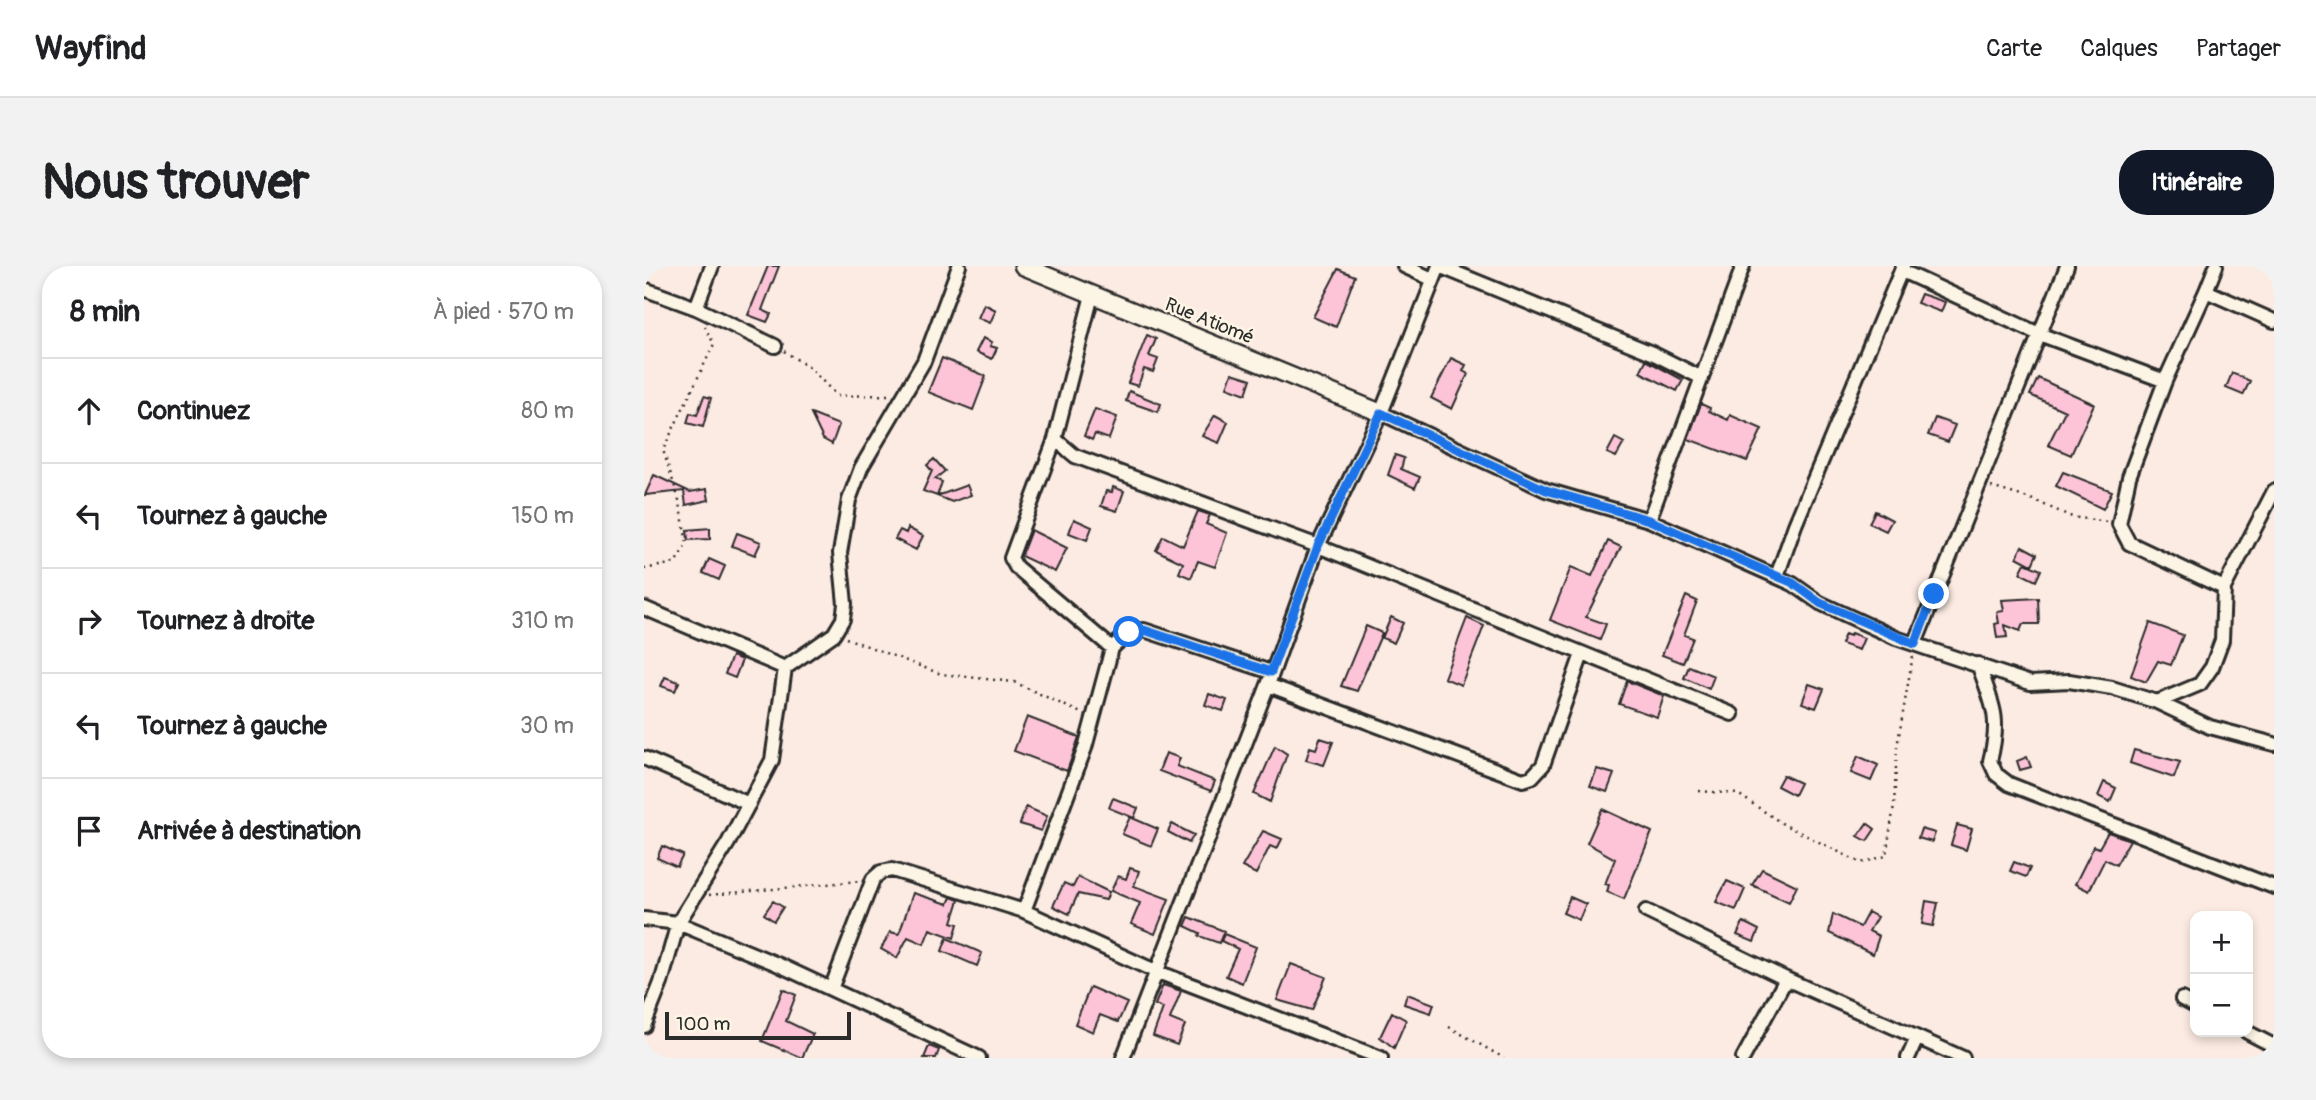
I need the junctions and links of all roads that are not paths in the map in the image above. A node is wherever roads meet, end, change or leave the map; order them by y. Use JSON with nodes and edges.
{"nodes":[{"id":1,"x":712,"y":266,"type":"edge"},
{"id":2,"x":959,"y":266,"type":"edge"},
{"id":3,"x":1023,"y":266,"type":"edge"},
{"id":4,"x":1404,"y":266,"type":"edge"},
{"id":5,"x":1439,"y":266,"type":"edge"},
{"id":6,"x":1743,"y":266,"type":"edge"},
{"id":7,"x":2067,"y":266,"type":"edge"},
{"id":8,"x":2216,"y":266,"type":"edge"},
{"id":9,"x":1903,"y":268,"type":"edge"},
{"id":10,"x":1432,"y":279,"type":"junction"},
{"id":11,"x":644,"y":289,"type":"edge"},
{"id":12,"x":2206,"y":291,"type":"junction"},
{"id":13,"x":1092,"y":295,"type":"junction"},
{"id":14,"x":696,"y":308,"type":"junction"},
{"id":15,"x":2274,"y":321,"type":"edge"},
{"id":16,"x":2039,"y":334,"type":"junction"},
{"id":17,"x":775,"y":346,"type":"road end"},
{"id":18,"x":1702,"y":377,"type":"junction"},
{"id":19,"x":2165,"y":381,"type":"junction"},
{"id":20,"x":1381,"y":413,"type":"junction"},
{"id":21,"x":1055,"y":439,"type":"junction"},
{"id":22,"x":2274,"y":491,"type":"edge"},
{"id":23,"x":1649,"y":520,"type":"junction"},
{"id":24,"x":1318,"y":546,"type":"junction"},
{"id":25,"x":1777,"y":576,"type":"junction"},
{"id":26,"x":2224,"y":588,"type":"junction"},
{"id":27,"x":644,"y":608,"type":"edge"},
{"id":28,"x":1915,"y":644,"type":"junction"},
{"id":29,"x":1112,"y":648,"type":"junction"},
{"id":30,"x":1583,"y":653,"type":"junction"},
{"id":31,"x":1978,"y":664,"type":"junction"},
{"id":32,"x":785,"y":668,"type":"junction"},
{"id":33,"x":1269,"y":679,"type":"junction"},
{"id":34,"x":2157,"y":702,"type":"junction"},
{"id":35,"x":1732,"y":714,"type":"dead end"},
{"id":36,"x":2274,"y":744,"type":"edge"},
{"id":37,"x":644,"y":758,"type":"edge"},
{"id":38,"x":749,"y":804,"type":"junction"},
{"id":39,"x":2274,"y":887,"type":"edge"},
{"id":40,"x":1024,"y":911,"type":"junction"},
{"id":41,"x":1646,"y":911,"type":"dead end"},
{"id":42,"x":644,"y":919,"type":"edge"},
{"id":43,"x":678,"y":923,"type":"junction"},
{"id":44,"x":1155,"y":971,"type":"junction"},
{"id":45,"x":1786,"y":979,"type":"junction"},
{"id":46,"x":831,"y":989,"type":"junction"},
{"id":47,"x":2182,"y":999,"type":"dead end"},
{"id":48,"x":2190,"y":1003,"type":"edge"},
{"id":49,"x":644,"y":1026,"type":"edge"},
{"id":50,"x":2253,"y":1036,"type":"edge"},
{"id":51,"x":1917,"y":1038,"type":"junction"},
{"id":52,"x":2274,"y":1046,"type":"edge"},
{"id":53,"x":949,"y":1052,"type":"edge"},
{"id":54,"x":979,"y":1058,"type":"edge"},
{"id":55,"x":1123,"y":1058,"type":"edge"},
{"id":56,"x":1381,"y":1058,"type":"edge"},
{"id":57,"x":1743,"y":1058,"type":"edge"},
{"id":58,"x":1908,"y":1058,"type":"edge"},
{"id":59,"x":1963,"y":1058,"type":"edge"}],
"edges":[{"from":1,"to":14,"type":"street"},
{"from":2,"to":32,"type":"street"},
{"from":3,"to":13,"type":"street","name":"Rue Atiomé"},
{"from":4,"to":10,"type":"street"},
{"from":5,"to":10,"type":"street"},
{"from":5,"to":18,"type":"street"},
{"from":6,"to":18,"type":"street"},
{"from":7,"to":16,"type":"street"},
{"from":8,"to":12,"type":"street"},
{"from":9,"to":16,"type":"street"},
{"from":9,"to":25,"type":"street"},
{"from":10,"to":20,"type":"street"},
{"from":11,"to":14,"type":"street"},
{"from":12,"to":15,"type":"street"},
{"from":12,"to":19,"type":"street"},
{"from":13,"to":20,"type":"street","name":"Rue Atiomé"},
{"from":13,"to":21,"type":"street"},
{"from":14,"to":17,"type":"street"},
{"from":16,"to":19,"type":"street"},
{"from":16,"to":28,"type":"street"},
{"from":18,"to":23,"type":"street"},
{"from":19,"to":26,"type":"street"},
{"from":20,"to":23,"type":"street"},
{"from":20,"to":24,"type":"street"},
{"from":21,"to":24,"type":"street"},
{"from":21,"to":29,"type":"street"},
{"from":22,"to":26,"type":"street"},
{"from":23,"to":25,"type":"street"},
{"from":24,"to":30,"type":"street"},
{"from":24,"to":33,"type":"street"},
{"from":25,"to":28,"type":"street"},
{"from":26,"to":34,"type":"street"},
{"from":27,"to":32,"type":"street"},
{"from":28,"to":31,"type":"street"},
{"from":29,"to":33,"type":"street"},
{"from":29,"to":40,"type":"street"},
{"from":30,"to":33,"type":"street"},
{"from":30,"to":35,"type":"street"},
{"from":31,"to":34,"type":"street"},
{"from":31,"to":39,"type":"street"},
{"from":32,"to":38,"type":"street"},
{"from":33,"to":44,"type":"street"},
{"from":34,"to":36,"type":"street"},
{"from":37,"to":38,"type":"street"},
{"from":38,"to":43,"type":"street"},
{"from":40,"to":44,"type":"street"},
{"from":40,"to":46,"type":"street"},
{"from":41,"to":45,"type":"street"},
{"from":42,"to":43,"type":"street"},
{"from":43,"to":46,"type":"street"},
{"from":43,"to":49,"type":"street"},
{"from":44,"to":55,"type":"street"},
{"from":44,"to":56,"type":"street"},
{"from":45,"to":51,"type":"street"},
{"from":45,"to":57,"type":"street"},
{"from":46,"to":53,"type":"street"},
{"from":47,"to":48,"type":"street"},
{"from":50,"to":52,"type":"street"},
{"from":51,"to":58,"type":"street"},
{"from":51,"to":59,"type":"street"},
{"from":53,"to":54,"type":"street"}]}
